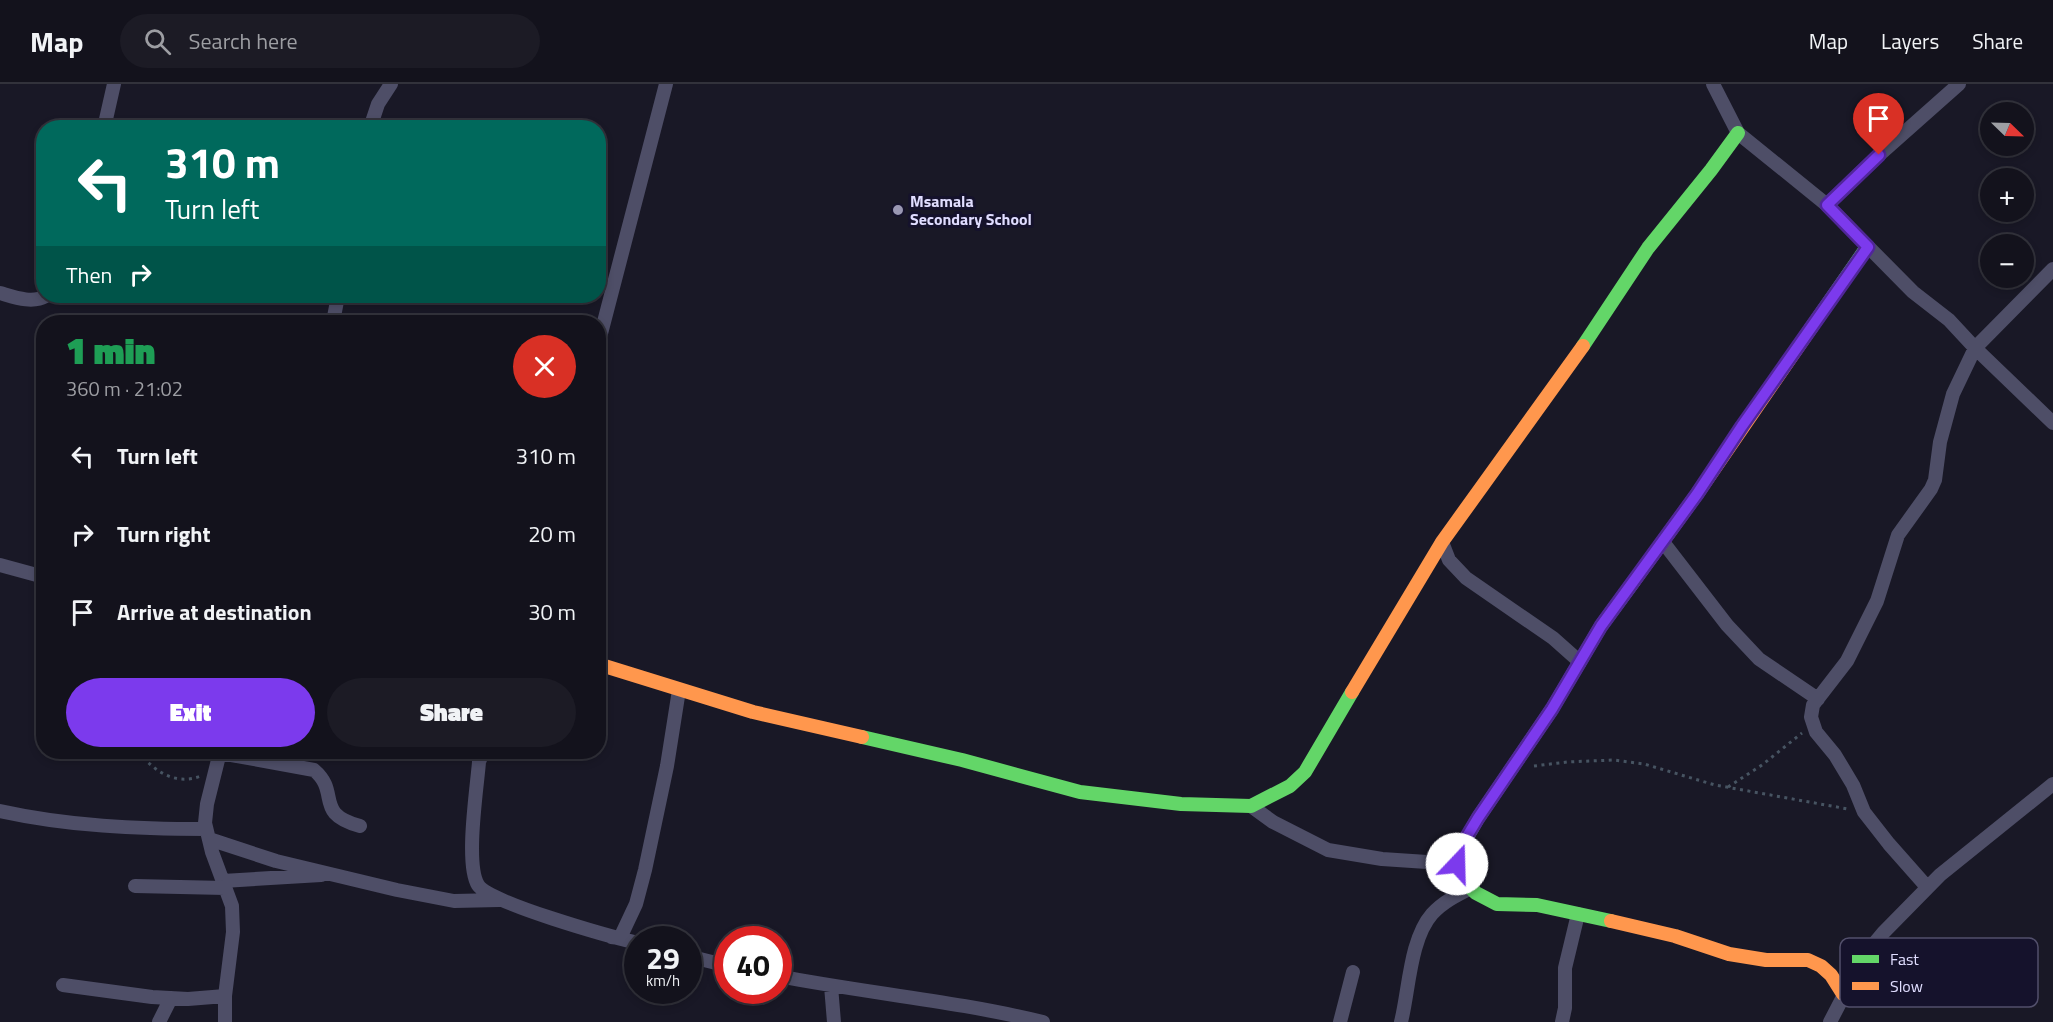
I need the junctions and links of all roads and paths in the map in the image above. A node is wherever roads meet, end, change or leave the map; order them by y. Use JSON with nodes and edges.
{"nodes":[{"id":1,"x":114,"y":84,"type":"edge"},
{"id":2,"x":391,"y":84,"type":"edge"},
{"id":3,"x":666,"y":84,"type":"edge"},
{"id":4,"x":1713,"y":84,"type":"edge"},
{"id":5,"x":1959,"y":84,"type":"edge"},
{"id":6,"x":106,"y":120,"type":"edge"},
{"id":7,"x":373,"y":120,"type":"edge"},
{"id":8,"x":1738,"y":133,"type":"junction"},
{"id":9,"x":1827,"y":205,"type":"junction"},
{"id":10,"x":1868,"y":247,"type":"junction"},
{"id":11,"x":2053,"y":268,"type":"edge"},
{"id":12,"x":0,"y":292,"type":"edge"},
{"id":13,"x":36,"y":298,"type":"edge"},
{"id":14,"x":606,"y":315,"type":"edge"},
{"id":15,"x":1975,"y":348,"type":"junction"},
{"id":16,"x":2053,"y":423,"type":"edge"},
{"id":17,"x":1663,"y":542,"type":"junction"},
{"id":18,"x":1442,"y":543,"type":"junction"},
{"id":19,"x":0,"y":565,"type":"edge"},
{"id":20,"x":36,"y":575,"type":"edge"},
{"id":21,"x":1580,"y":662,"type":"junction"},
{"id":22,"x":606,"y":667,"type":"edge"},
{"id":23,"x":679,"y":690,"type":"junction"},
{"id":24,"x":1818,"y":699,"type":"junction"},
{"id":25,"x":1814,"y":724,"type":"junction"},
{"id":26,"x":145,"y":759,"type":"edge"},
{"id":27,"x":218,"y":759,"type":"edge"},
{"id":28,"x":257,"y":759,"type":"edge"},
{"id":29,"x":480,"y":759,"type":"edge"},
{"id":30,"x":1511,"y":768,"type":"junction"},
{"id":31,"x":216,"y":769,"type":"junction"},
{"id":32,"x":2053,"y":784,"type":"edge"},
{"id":33,"x":1728,"y":787,"type":"junction"},
{"id":34,"x":1251,"y":806,"type":"junction"},
{"id":35,"x":0,"y":811,"type":"edge"},
{"id":36,"x":1864,"y":812,"type":"junction"},
{"id":37,"x":360,"y":826,"type":"dead end"},
{"id":38,"x":208,"y":834,"type":"junction"},
{"id":39,"x":1457,"y":864,"type":"junction"},
{"id":40,"x":329,"y":874,"type":"junction"},
{"id":41,"x":224,"y":885,"type":"junction"},
{"id":42,"x":135,"y":886,"type":"dead end"},
{"id":43,"x":1927,"y":887,"type":"junction"},
{"id":44,"x":1471,"y":888,"type":"junction"},
{"id":45,"x":500,"y":900,"type":"junction"},
{"id":46,"x":1578,"y":914,"type":"junction"},
{"id":47,"x":609,"y":936,"type":"junction"},
{"id":48,"x":1879,"y":938,"type":"edge"},
{"id":49,"x":624,"y":940,"type":"edge"},
{"id":50,"x":1353,"y":972,"type":"dead end"},
{"id":51,"x":792,"y":979,"type":"edge"},
{"id":52,"x":63,"y":985,"type":"dead end"},
{"id":53,"x":831,"y":986,"type":"junction"},
{"id":54,"x":1840,"y":989,"type":"edge"},
{"id":55,"x":225,"y":996,"type":"junction"},
{"id":56,"x":171,"y":998,"type":"junction"},
{"id":57,"x":1840,"y":1000,"type":"edge"},
{"id":58,"x":159,"y":1022,"type":"edge"},
{"id":59,"x":225,"y":1022,"type":"edge"},
{"id":60,"x":834,"y":1022,"type":"edge"},
{"id":61,"x":1043,"y":1022,"type":"edge"},
{"id":62,"x":1340,"y":1022,"type":"edge"},
{"id":63,"x":1401,"y":1022,"type":"edge"},
{"id":64,"x":1562,"y":1022,"type":"edge"},
{"id":65,"x":1830,"y":1022,"type":"edge"}],
"edges":[{"from":1,"to":6,"type":"street"},
{"from":2,"to":7,"type":"street"},
{"from":3,"to":14,"type":"street"},
{"from":4,"to":8,"type":"street"},
{"from":5,"to":9,"type":"street"},
{"from":8,"to":9,"type":"street"},
{"from":8,"to":18,"type":"street"},
{"from":9,"to":10,"type":"street"},
{"from":10,"to":15,"type":"street"},
{"from":10,"to":17,"type":"street"},
{"from":11,"to":15,"type":"street"},
{"from":12,"to":13,"type":"street"},
{"from":15,"to":16,"type":"street"},
{"from":15,"to":24,"type":"street"},
{"from":17,"to":21,"type":"street"},
{"from":17,"to":24,"type":"street"},
{"from":18,"to":21,"type":"street"},
{"from":18,"to":34,"type":"street"},
{"from":19,"to":20,"type":"street"},
{"from":21,"to":30,"type":"street"},
{"from":22,"to":23,"type":"street"},
{"from":23,"to":34,"type":"street"},
{"from":23,"to":47,"type":"street"},
{"from":24,"to":25,"type":"street"},
{"from":25,"to":33,"type":"path"},
{"from":25,"to":36,"type":"street"},
{"from":26,"to":31,"type":"path"},
{"from":27,"to":31,"type":"street"},
{"from":28,"to":37,"type":"street"},
{"from":29,"to":45,"type":"street"},
{"from":30,"to":33,"type":"path"},
{"from":30,"to":39,"type":"street"},
{"from":31,"to":38,"type":"street"},
{"from":32,"to":43,"type":"street"},
{"from":33,"to":36,"type":"path"},
{"from":34,"to":39,"type":"street"},
{"from":35,"to":38,"type":"street"},
{"from":36,"to":43,"type":"street"},
{"from":38,"to":40,"type":"street"},
{"from":38,"to":41,"type":"street"},
{"from":39,"to":44,"type":"street"},
{"from":40,"to":41,"type":"street"},
{"from":40,"to":45,"type":"street"},
{"from":41,"to":42,"type":"street"},
{"from":41,"to":55,"type":"street"},
{"from":43,"to":48,"type":"street"},
{"from":44,"to":46,"type":"street"},
{"from":44,"to":63,"type":"street"},
{"from":45,"to":47,"type":"street"},
{"from":46,"to":54,"type":"street"},
{"from":46,"to":64,"type":"street"},
{"from":47,"to":49,"type":"street"},
{"from":50,"to":62,"type":"street"},
{"from":51,"to":53,"type":"street"},
{"from":52,"to":56,"type":"street"},
{"from":53,"to":60,"type":"street"},
{"from":53,"to":61,"type":"street"},
{"from":55,"to":56,"type":"street"},
{"from":55,"to":59,"type":"street"},
{"from":56,"to":58,"type":"street"},
{"from":57,"to":65,"type":"street"}]}
